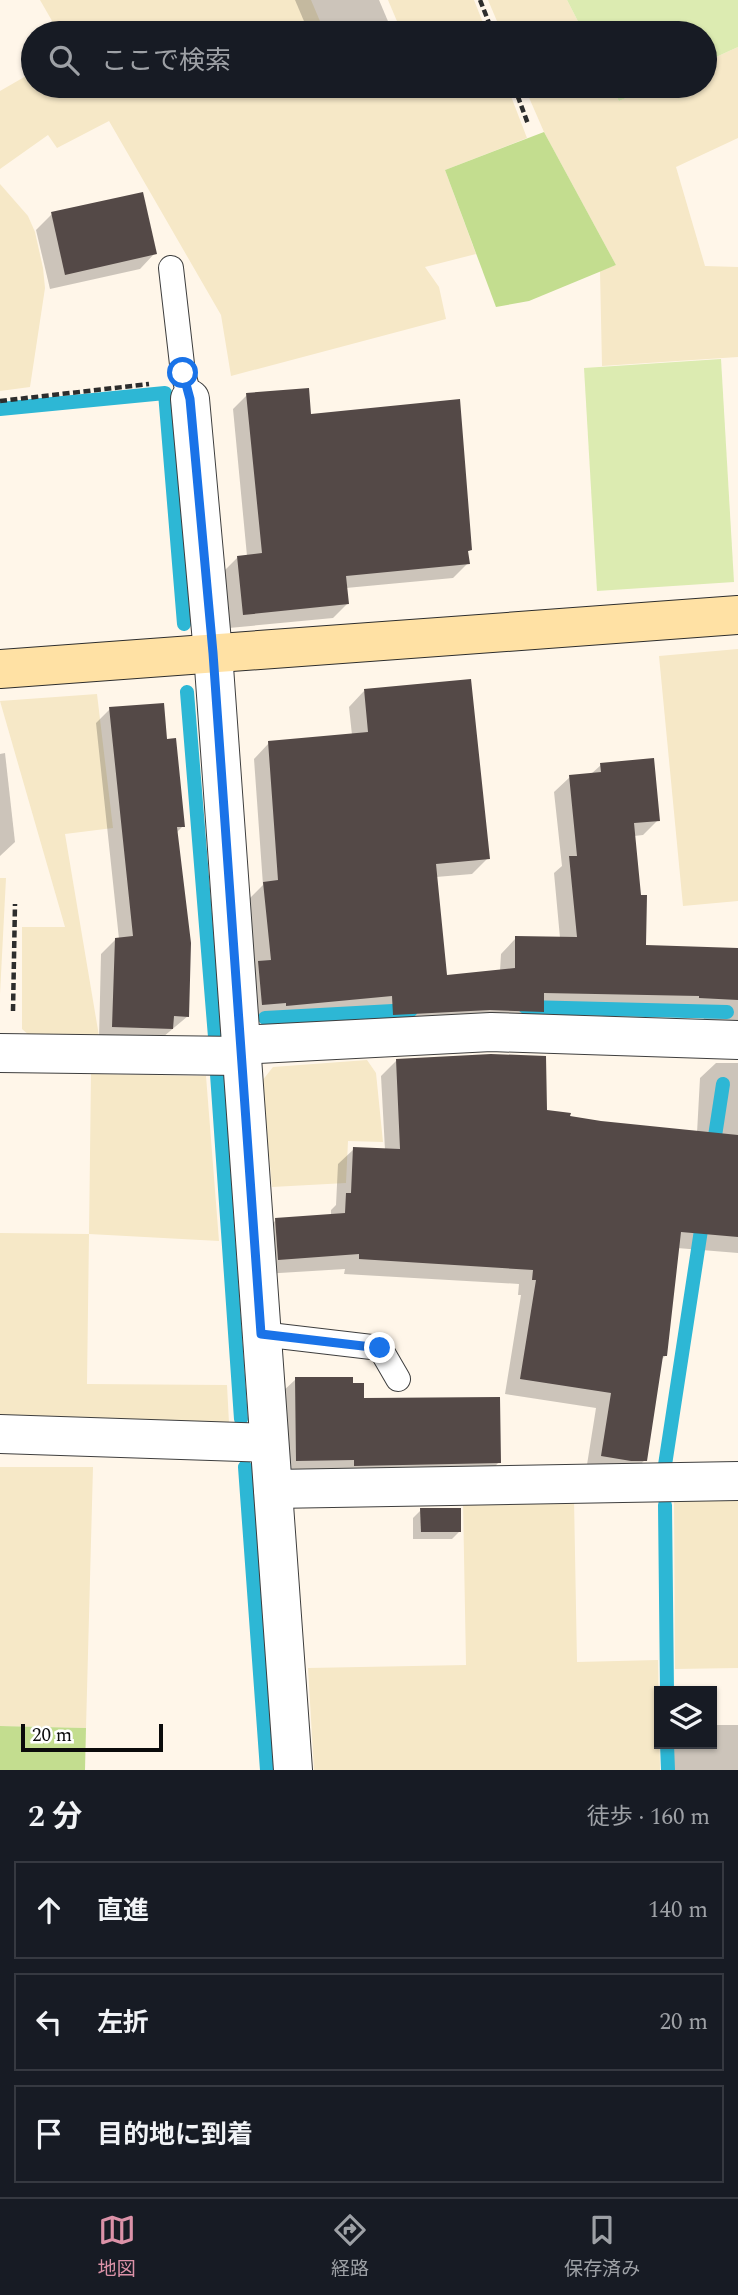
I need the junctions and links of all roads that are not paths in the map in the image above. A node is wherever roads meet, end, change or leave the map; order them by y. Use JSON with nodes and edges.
{"nodes":[{"id":1,"x":171,"y":268,"type":"dead end"},
{"id":2,"x":188,"y":390,"type":"joint"},
{"id":3,"x":738,"y":615,"type":"edge"},
{"id":4,"x":213,"y":653,"type":"junction"},
{"id":5,"x":0,"y":669,"type":"edge"},
{"id":6,"x":738,"y":1040,"type":"edge"},
{"id":7,"x":240,"y":1050,"type":"junction"},
{"id":8,"x":6,"y":1054,"type":"edge"},
{"id":9,"x":261,"y":1334,"type":"junction"},
{"id":10,"x":398,"y":1379,"type":"dead end"},
{"id":11,"x":0,"y":1434,"type":"edge"},
{"id":12,"x":269,"y":1443,"type":"junction"},
{"id":13,"x":738,"y":1481,"type":"edge"},
{"id":14,"x":272,"y":1489,"type":"junction"},
{"id":15,"x":293,"y":1770,"type":"edge"}],
"edges":[{"from":1,"to":2,"type":"lane"},
{"from":2,"to":4,"type":"street"},
{"from":3,"to":4,"type":"street"},
{"from":4,"to":5,"type":"street"},
{"from":4,"to":7,"type":"street"},
{"from":6,"to":7,"type":"street"},
{"from":7,"to":8,"type":"street"},
{"from":7,"to":9,"type":"street"},
{"from":9,"to":10,"type":"lane"},
{"from":9,"to":12,"type":"street"},
{"from":11,"to":12,"type":"street"},
{"from":12,"to":14,"type":"street"},
{"from":13,"to":14,"type":"street"},
{"from":14,"to":15,"type":"street"}]}
